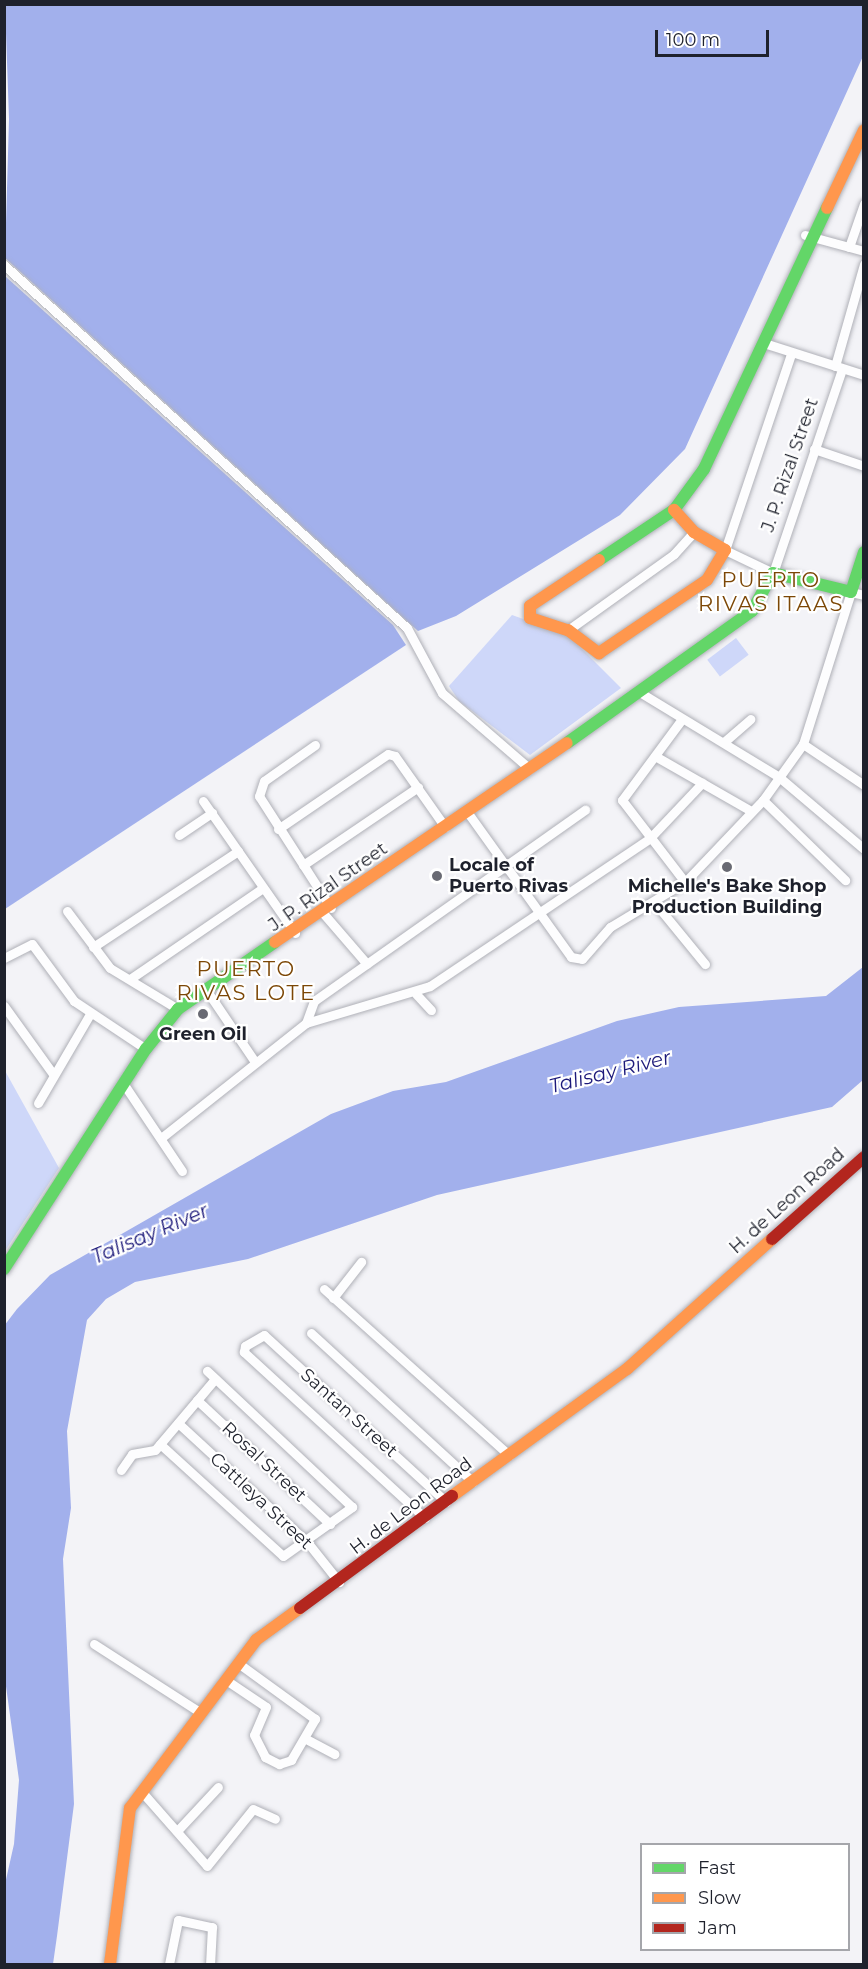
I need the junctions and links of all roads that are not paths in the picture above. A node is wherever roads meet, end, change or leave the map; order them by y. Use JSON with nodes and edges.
{"nodes":[{"id":1,"x":864,"y":130,"type":"edge"},
{"id":2,"x":864,"y":204,"type":"edge"},
{"id":3,"x":810,"y":237,"type":"junction"},
{"id":4,"x":849,"y":247,"type":"junction"},
{"id":5,"x":864,"y":250,"type":"edge"},
{"id":6,"x":864,"y":264,"type":"edge"},
{"id":7,"x":4,"y":265,"type":"edge"},
{"id":8,"x":767,"y":344,"type":"junction"},
{"id":9,"x":791,"y":354,"type":"junction"},
{"id":10,"x":839,"y":367,"type":"junction"},
{"id":11,"x":864,"y":375,"type":"edge"},
{"id":12,"x":814,"y":449,"type":"junction"},
{"id":13,"x":864,"y":466,"type":"edge"},
{"id":14,"x":674,"y":510,"type":"junction"},
{"id":15,"x":694,"y":532,"type":"junction"},
{"id":16,"x":725,"y":550,"type":"junction"},
{"id":17,"x":864,"y":552,"type":"edge"},
{"id":18,"x":773,"y":573,"type":"junction"},
{"id":19,"x":857,"y":594,"type":"edge"},
{"id":20,"x":568,"y":630,"type":"junction"},
{"id":21,"x":641,"y":693,"type":"junction"},
{"id":22,"x":682,"y":719,"type":"junction"},
{"id":23,"x":750,"y":719,"type":"dead end"},
{"id":24,"x":724,"y":742,"type":"junction"},
{"id":25,"x":802,"y":744,"type":"junction"},
{"id":26,"x":315,"y":745,"type":"dead end"},
{"id":27,"x":655,"y":756,"type":"junction"},
{"id":28,"x":530,"y":769,"type":"junction"},
{"id":29,"x":779,"y":777,"type":"junction"},
{"id":30,"x":702,"y":783,"type":"junction"},
{"id":31,"x":864,"y":785,"type":"edge"},
{"id":32,"x":418,"y":788,"type":"junction"},
{"id":33,"x":763,"y":800,"type":"junction"},
{"id":34,"x":203,"y":801,"type":"dead end"},
{"id":35,"x":585,"y":810,"type":"dead end"},
{"id":36,"x":751,"y":811,"type":"junction"},
{"id":37,"x":212,"y":813,"type":"junction"},
{"id":38,"x":468,"y":813,"type":"junction"},
{"id":39,"x":445,"y":827,"type":"junction"},
{"id":40,"x":278,"y":829,"type":"junction"},
{"id":41,"x":179,"y":835,"type":"dead end"},
{"id":42,"x":650,"y":838,"type":"junction"},
{"id":43,"x":862,"y":844,"type":"edge"},
{"id":44,"x":238,"y":851,"type":"junction"},
{"id":45,"x":303,"y":865,"type":"junction"},
{"id":46,"x":506,"y":868,"type":"junction"},
{"id":47,"x":845,"y":880,"type":"dead end"},
{"id":48,"x":685,"y":882,"type":"junction"},
{"id":49,"x":264,"y":888,"type":"junction"},
{"id":50,"x":655,"y":903,"type":"junction"},
{"id":51,"x":327,"y":910,"type":"junction"},
{"id":52,"x":67,"y":911,"type":"dead end"},
{"id":53,"x":537,"y":913,"type":"junction"},
{"id":54,"x":295,"y":933,"type":"junction"},
{"id":55,"x":93,"y":947,"type":"junction"},
{"id":56,"x":4,"y":958,"type":"edge"},
{"id":57,"x":367,"y":964,"type":"junction"},
{"id":58,"x":705,"y":964,"type":"dead end"},
{"id":59,"x":130,"y":980,"type":"junction"},
{"id":60,"x":207,"y":991,"type":"junction"},
{"id":61,"x":416,"y":994,"type":"junction"},
{"id":62,"x":4,"y":1006,"type":"edge"},
{"id":63,"x":178,"y":1009,"type":"junction"},
{"id":64,"x":430,"y":1010,"type":"dead end"},
{"id":65,"x":90,"y":1014,"type":"junction"},
{"id":66,"x":306,"y":1023,"type":"junction"},
{"id":67,"x":146,"y":1049,"type":"junction"},
{"id":68,"x":255,"y":1062,"type":"junction"},
{"id":69,"x":53,"y":1074,"type":"junction"},
{"id":70,"x":123,"y":1083,"type":"junction"},
{"id":71,"x":38,"y":1103,"type":"dead end"},
{"id":72,"x":160,"y":1138,"type":"junction"},
{"id":73,"x":864,"y":1157,"type":"edge"},
{"id":74,"x":182,"y":1171,"type":"dead end"},
{"id":75,"x":361,"y":1262,"type":"dead end"},
{"id":76,"x":4,"y":1269,"type":"edge"},
{"id":77,"x":324,"y":1289,"type":"dead end"},
{"id":78,"x":333,"y":1298,"type":"junction"},
{"id":79,"x":311,"y":1333,"type":"dead end"},
{"id":80,"x":207,"y":1371,"type":"dead end"},
{"id":81,"x":215,"y":1379,"type":"junction"},
{"id":82,"x":197,"y":1400,"type":"junction"},
{"id":83,"x":178,"y":1423,"type":"junction"},
{"id":84,"x":160,"y":1444,"type":"junction"},
{"id":85,"x":509,"y":1455,"type":"junction"},
{"id":86,"x":121,"y":1470,"type":"dead end"},
{"id":87,"x":473,"y":1482,"type":"junction"},
{"id":88,"x":446,"y":1502,"type":"junction"},
{"id":89,"x":425,"y":1518,"type":"junction"},
{"id":90,"x":330,"y":1524,"type":"junction"},
{"id":91,"x":308,"y":1543,"type":"junction"},
{"id":92,"x":339,"y":1582,"type":"junction"},
{"id":93,"x":94,"y":1644,"type":"dead end"},
{"id":94,"x":238,"y":1663,"type":"junction"},
{"id":95,"x":226,"y":1680,"type":"junction"},
{"id":96,"x":278,"y":1690,"type":"junction"},
{"id":97,"x":266,"y":1707,"type":"junction"},
{"id":98,"x":201,"y":1713,"type":"junction"},
{"id":99,"x":308,"y":1740,"type":"junction"},
{"id":100,"x":334,"y":1754,"type":"dead end"},
{"id":101,"x":218,"y":1787,"type":"dead end"},
{"id":102,"x":142,"y":1792,"type":"junction"},
{"id":103,"x":275,"y":1819,"type":"dead end"},
{"id":104,"x":177,"y":1830,"type":"junction"},
{"id":105,"x":110,"y":1965,"type":"edge"},
{"id":106,"x":169,"y":1965,"type":"edge"},
{"id":107,"x":210,"y":1965,"type":"edge"}],
"edges":[{"from":1,"to":3,"type":"street"},
{"from":2,"to":4,"type":"street"},
{"from":3,"to":4,"type":"street"},
{"from":3,"to":8,"type":"street"},
{"from":4,"to":5,"type":"street"},
{"from":6,"to":10,"type":"street","name":"J. P. Rizal Street"},
{"from":7,"to":28,"type":"street"},
{"from":8,"to":9,"type":"street"},
{"from":8,"to":14,"type":"street"},
{"from":9,"to":10,"type":"street"},
{"from":9,"to":16,"type":"street"},
{"from":10,"to":11,"type":"street"},
{"from":10,"to":12,"type":"street","name":"J. P. Rizal Street"},
{"from":12,"to":13,"type":"street"},
{"from":12,"to":18,"type":"street","name":"J. P. Rizal Street"},
{"from":14,"to":15,"type":"street"},
{"from":14,"to":20,"type":"street"},
{"from":15,"to":16,"type":"street"},
{"from":15,"to":20,"type":"street"},
{"from":16,"to":18,"type":"street"},
{"from":16,"to":20,"type":"street"},
{"from":17,"to":19,"type":"street"},
{"from":18,"to":19,"type":"street"},
{"from":18,"to":21,"type":"street","name":"J. P. Rizal Street"},
{"from":19,"to":25,"type":"street"},
{"from":21,"to":22,"type":"street"},
{"from":21,"to":28,"type":"street","name":"J. P. Rizal Street"},
{"from":22,"to":24,"type":"street"},
{"from":22,"to":27,"type":"street"},
{"from":23,"to":24,"type":"street"},
{"from":24,"to":29,"type":"street"},
{"from":25,"to":29,"type":"street"},
{"from":25,"to":31,"type":"street"},
{"from":26,"to":40,"type":"street"},
{"from":27,"to":30,"type":"street"},
{"from":27,"to":42,"type":"street"},
{"from":28,"to":38,"type":"street","name":"J. P. Rizal Street"},
{"from":29,"to":33,"type":"street"},
{"from":29,"to":43,"type":"street"},
{"from":30,"to":36,"type":"street"},
{"from":30,"to":42,"type":"street"},
{"from":32,"to":39,"type":"street"},
{"from":32,"to":40,"type":"street"},
{"from":32,"to":45,"type":"street"},
{"from":33,"to":36,"type":"street"},
{"from":33,"to":47,"type":"street"},
{"from":34,"to":37,"type":"street"},
{"from":35,"to":46,"type":"street"},
{"from":36,"to":48,"type":"street"},
{"from":37,"to":41,"type":"street"},
{"from":37,"to":44,"type":"street"},
{"from":38,"to":39,"type":"street","name":"J. P. Rizal Street"},
{"from":38,"to":46,"type":"street"},
{"from":39,"to":51,"type":"street","name":"J. P. Rizal Street"},
{"from":40,"to":45,"type":"street"},
{"from":42,"to":48,"type":"street"},
{"from":42,"to":53,"type":"street"},
{"from":44,"to":49,"type":"street"},
{"from":44,"to":55,"type":"street"},
{"from":45,"to":51,"type":"street"},
{"from":46,"to":53,"type":"street"},
{"from":46,"to":57,"type":"street"},
{"from":48,"to":50,"type":"street"},
{"from":49,"to":54,"type":"street"},
{"from":49,"to":59,"type":"street"},
{"from":50,"to":53,"type":"street"},
{"from":50,"to":58,"type":"street"},
{"from":51,"to":54,"type":"street","name":"J. P. Rizal Street"},
{"from":51,"to":57,"type":"street"},
{"from":52,"to":55,"type":"street"},
{"from":53,"to":61,"type":"street"},
{"from":54,"to":60,"type":"street","name":"J. P. Rizal Street"},
{"from":55,"to":59,"type":"street"},
{"from":56,"to":65,"type":"street"},
{"from":57,"to":66,"type":"street"},
{"from":59,"to":63,"type":"street"},
{"from":60,"to":63,"type":"street","name":"J. P. Rizal Street"},
{"from":60,"to":68,"type":"street"},
{"from":61,"to":64,"type":"street"},
{"from":61,"to":66,"type":"street"},
{"from":62,"to":69,"type":"street"},
{"from":63,"to":67,"type":"street","name":"J. P. Rizal Street"},
{"from":65,"to":67,"type":"street"},
{"from":65,"to":69,"type":"street"},
{"from":66,"to":68,"type":"street"},
{"from":67,"to":70,"type":"street","name":"J. P. Rizal Street"},
{"from":68,"to":72,"type":"street"},
{"from":69,"to":71,"type":"street"},
{"from":70,"to":72,"type":"street"},
{"from":70,"to":76,"type":"street","name":"J. P. Rizal Street"},
{"from":72,"to":74,"type":"street"},
{"from":73,"to":85,"type":"street","name":"H. de Leon Road"},
{"from":75,"to":78,"type":"street"},
{"from":77,"to":78,"type":"street"},
{"from":78,"to":85,"type":"street"},
{"from":79,"to":87,"type":"street"},
{"from":80,"to":81,"type":"street"},
{"from":81,"to":82,"type":"street"},
{"from":81,"to":90,"type":"street"},
{"from":82,"to":83,"type":"street"},
{"from":82,"to":90,"type":"street","name":"Rosal Street"},
{"from":83,"to":84,"type":"street"},
{"from":83,"to":91,"type":"street","name":"Cattleya Street"},
{"from":84,"to":86,"type":"street"},
{"from":84,"to":91,"type":"street"},
{"from":85,"to":87,"type":"street","name":"H. de Leon Road"},
{"from":87,"to":88,"type":"street","name":"H. de Leon Road"},
{"from":88,"to":89,"type":"street","name":"H. de Leon Road"},
{"from":88,"to":89,"type":"street","name":"Santan Street"},
{"from":89,"to":92,"type":"street","name":"H. de Leon Road"},
{"from":90,"to":91,"type":"street"},
{"from":91,"to":92,"type":"street","name":"Cattleya Street"},
{"from":92,"to":94,"type":"street","name":"H. de Leon Road"},
{"from":93,"to":98,"type":"street"},
{"from":94,"to":95,"type":"street","name":"H. de Leon Road"},
{"from":94,"to":96,"type":"street"},
{"from":95,"to":97,"type":"street"},
{"from":95,"to":98,"type":"street","name":"H. de Leon Road"},
{"from":96,"to":97,"type":"street"},
{"from":96,"to":99,"type":"street"},
{"from":97,"to":99,"type":"street"},
{"from":98,"to":102,"type":"street","name":"H. de Leon Road"},
{"from":99,"to":100,"type":"street"},
{"from":101,"to":104,"type":"street"},
{"from":102,"to":104,"type":"street"},
{"from":102,"to":105,"type":"street","name":"H. de Leon Road"},
{"from":103,"to":104,"type":"street"},
{"from":106,"to":107,"type":"street"}]}
